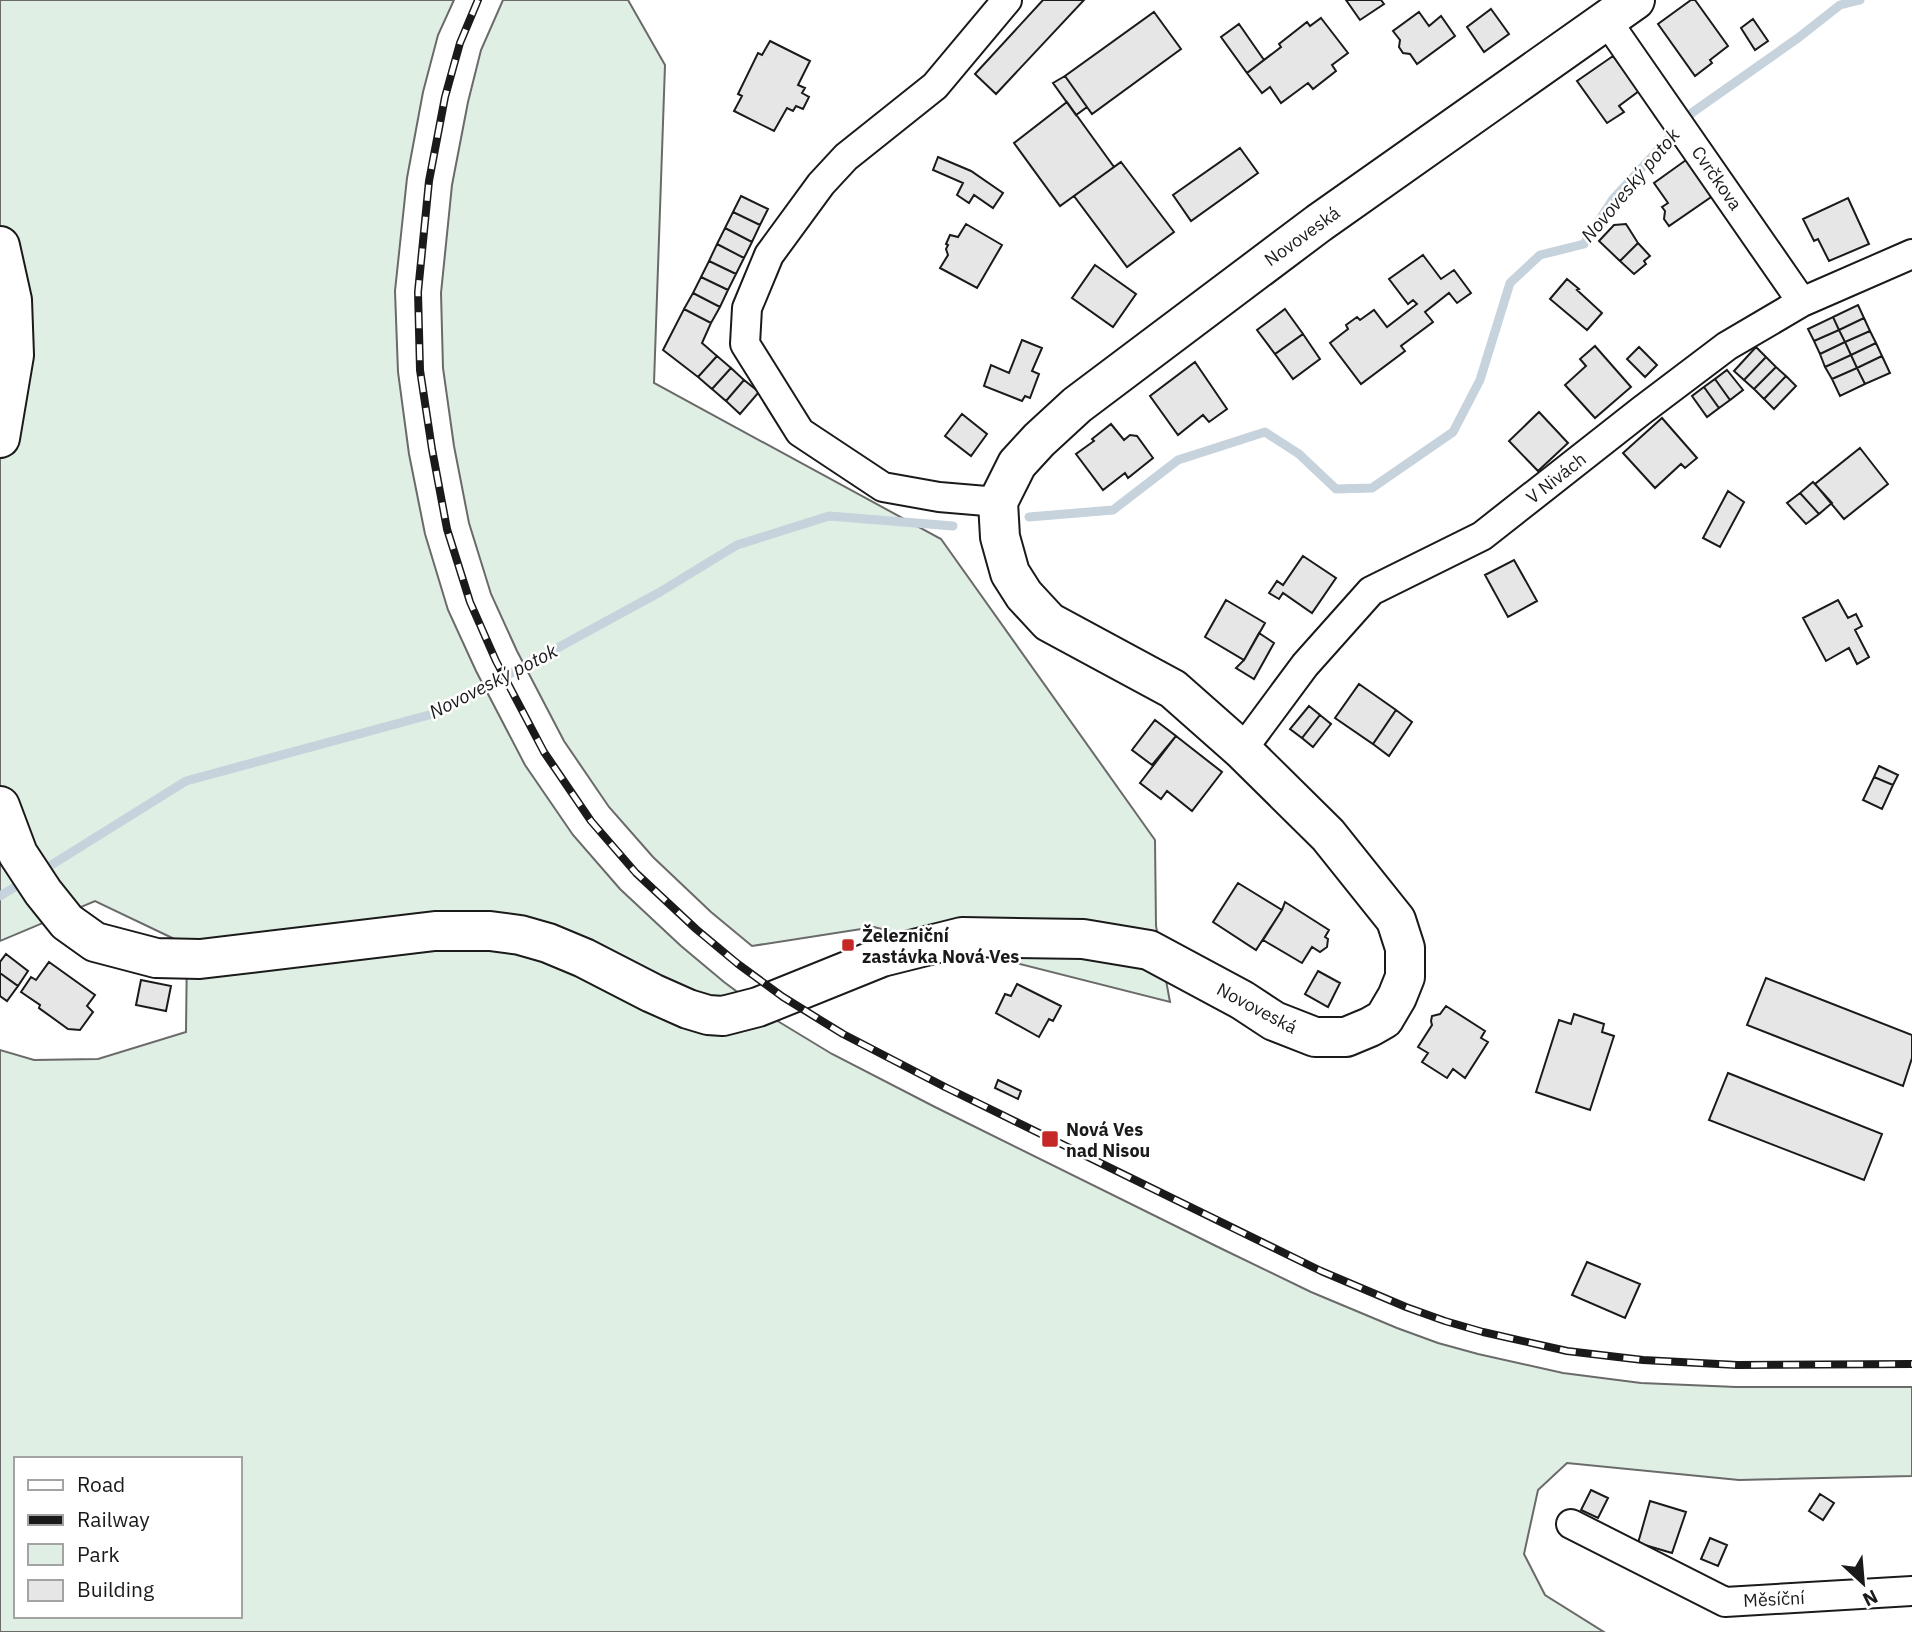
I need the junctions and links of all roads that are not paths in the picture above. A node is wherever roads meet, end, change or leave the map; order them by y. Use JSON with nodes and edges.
{"nodes":[{"id":1,"x":1007,"y":0,"type":"edge"},
{"id":2,"x":1621,"y":10,"type":"edge"},
{"id":3,"x":0,"y":246,"type":"edge"},
{"id":4,"x":1912,"y":254,"type":"edge"},
{"id":5,"x":1802,"y":302,"type":"junction"},
{"id":6,"x":0,"y":438,"type":"edge"},
{"id":7,"x":998,"y":502,"type":"junction"},
{"id":8,"x":1242,"y":750,"type":"junction"},
{"id":9,"x":0,"y":806,"type":"edge"},
{"id":10,"x":1571,"y":1524,"type":"dead end"},
{"id":11,"x":1912,"y":1591,"type":"edge"}],
"edges":[{"from":1,"to":7,"type":"street"},
{"from":2,"to":5,"type":"street","name":"Cvrčkova"},
{"from":2,"to":7,"type":"street","name":"Novoveská"},
{"from":3,"to":6,"type":"street"},
{"from":4,"to":5,"type":"street","name":"V Nivách"},
{"from":5,"to":8,"type":"street","name":"V Nivách"},
{"from":7,"to":8,"type":"street","name":"Novoveská"},
{"from":8,"to":9,"type":"street","name":"Novoveská"},
{"from":10,"to":11,"type":"street","name":"Měsíční"}]}
